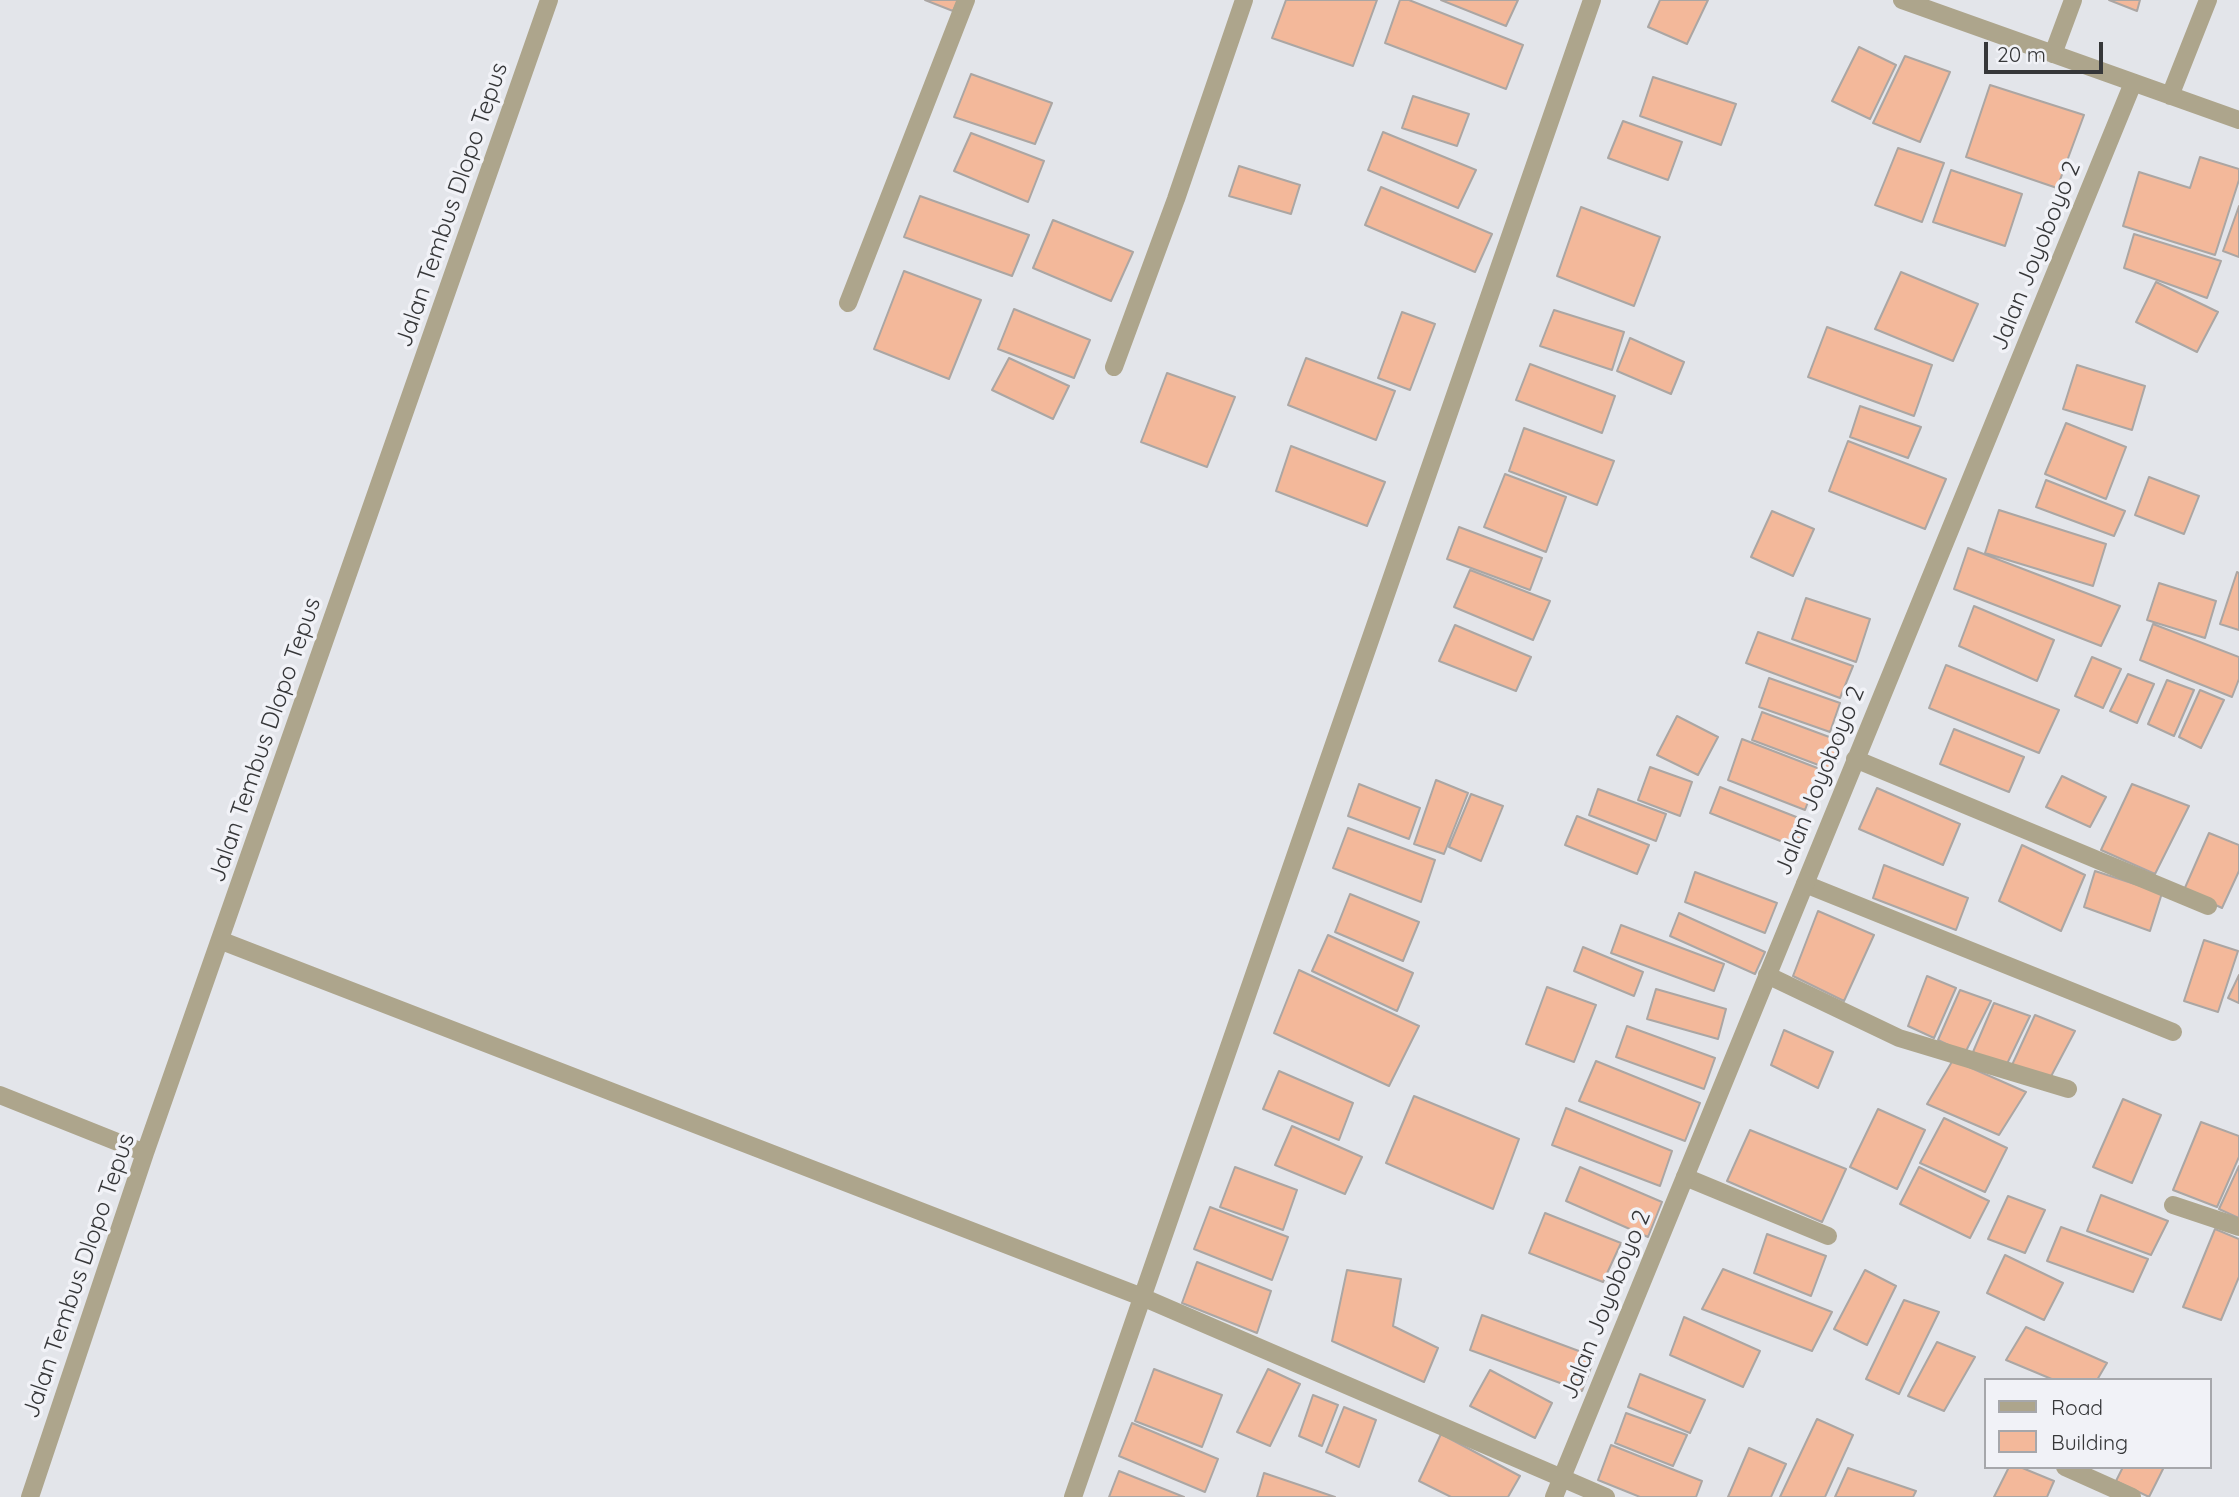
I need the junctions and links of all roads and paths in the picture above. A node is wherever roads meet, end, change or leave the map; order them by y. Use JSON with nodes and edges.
{"nodes":[{"id":1,"x":549,"y":0,"type":"edge"},
{"id":2,"x":966,"y":0,"type":"edge"},
{"id":3,"x":1244,"y":0,"type":"edge"},
{"id":4,"x":1592,"y":0,"type":"edge"},
{"id":5,"x":1902,"y":0,"type":"edge"},
{"id":6,"x":2073,"y":0,"type":"edge"},
{"id":7,"x":2208,"y":0,"type":"edge"},
{"id":8,"x":2053,"y":54,"type":"junction"},
{"id":9,"x":2133,"y":83,"type":"junction"},
{"id":10,"x":2170,"y":96,"type":"junction"},
{"id":11,"x":2239,"y":120,"type":"edge"},
{"id":12,"x":848,"y":303,"type":"dead end"},
{"id":13,"x":1114,"y":366,"type":"dead end"},
{"id":14,"x":1855,"y":759,"type":"junction"},
{"id":15,"x":1805,"y":884,"type":"junction"},
{"id":16,"x":2208,"y":906,"type":"dead end"},
{"id":17,"x":222,"y":941,"type":"junction"},
{"id":18,"x":1767,"y":975,"type":"junction"},
{"id":19,"x":2173,"y":1032,"type":"dead end"},
{"id":20,"x":2068,"y":1088,"type":"dead end"},
{"id":21,"x":0,"y":1095,"type":"edge"},
{"id":22,"x":145,"y":1153,"type":"junction"},
{"id":23,"x":1685,"y":1177,"type":"junction"},
{"id":24,"x":2173,"y":1205,"type":"dead end"},
{"id":25,"x":2239,"y":1227,"type":"edge"},
{"id":26,"x":1828,"y":1236,"type":"dead end"},
{"id":27,"x":1142,"y":1297,"type":"junction"},
{"id":28,"x":2069,"y":1469,"type":"edge"},
{"id":29,"x":1562,"y":1479,"type":"junction"},
{"id":30,"x":30,"y":1497,"type":"edge"},
{"id":31,"x":1073,"y":1497,"type":"edge"},
{"id":32,"x":1554,"y":1497,"type":"edge"},
{"id":33,"x":1606,"y":1497,"type":"edge"},
{"id":34,"x":2132,"y":1497,"type":"edge"}],
"edges":[{"from":1,"to":17,"type":"street","name":"Jalan Tembus Dlopo Tepus"},
{"from":2,"to":12,"type":"street"},
{"from":3,"to":13,"type":"street"},
{"from":4,"to":27,"type":"street"},
{"from":5,"to":8,"type":"street"},
{"from":6,"to":8,"type":"street"},
{"from":7,"to":10,"type":"street"},
{"from":8,"to":9,"type":"street"},
{"from":9,"to":10,"type":"street"},
{"from":9,"to":14,"type":"street","name":"Jalan Joyoboyo 2"},
{"from":10,"to":11,"type":"street"},
{"from":14,"to":15,"type":"street","name":"Jalan Joyoboyo 2"},
{"from":14,"to":16,"type":"street"},
{"from":15,"to":18,"type":"street","name":"Jalan Joyoboyo 2"},
{"from":15,"to":19,"type":"street"},
{"from":17,"to":22,"type":"street","name":"Jalan Tembus Dlopo Tepus"},
{"from":17,"to":27,"type":"street"},
{"from":18,"to":20,"type":"street"},
{"from":18,"to":23,"type":"street","name":"Jalan Joyoboyo 2"},
{"from":21,"to":22,"type":"street"},
{"from":22,"to":30,"type":"street","name":"Jalan Tembus Dlopo Tepus"},
{"from":23,"to":26,"type":"street"},
{"from":23,"to":29,"type":"street","name":"Jalan Joyoboyo 2"},
{"from":24,"to":25,"type":"street"},
{"from":27,"to":29,"type":"street"},
{"from":27,"to":31,"type":"street"},
{"from":28,"to":34,"type":"street"},
{"from":29,"to":32,"type":"street","name":"Jalan Joyoboyo 2"},
{"from":29,"to":33,"type":"street"}]}
